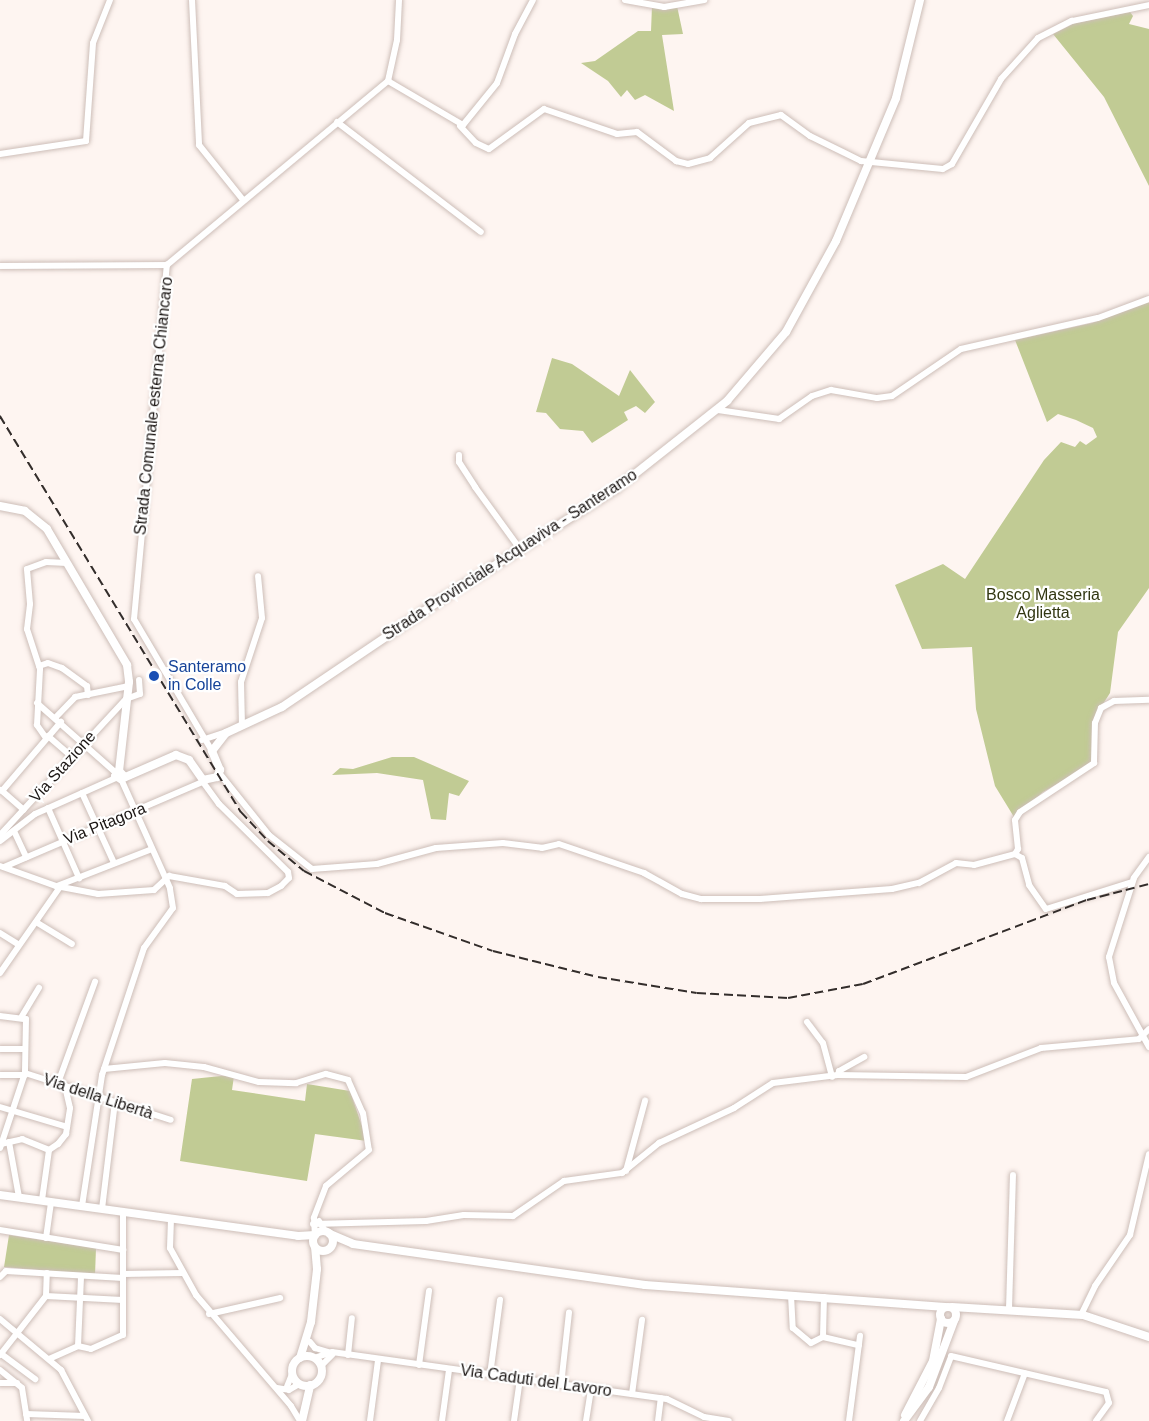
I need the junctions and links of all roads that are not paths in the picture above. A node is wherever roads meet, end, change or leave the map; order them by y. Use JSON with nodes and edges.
{"nodes":[{"id":1,"x":111,"y":0,"type":"edge"},
{"id":2,"x":192,"y":0,"type":"edge"},
{"id":3,"x":399,"y":0,"type":"edge"},
{"id":4,"x":533,"y":0,"type":"edge"},
{"id":5,"x":625,"y":0,"type":"edge"},
{"id":6,"x":704,"y":0,"type":"edge"},
{"id":7,"x":920,"y":0,"type":"edge"},
{"id":8,"x":1149,"y":5,"type":"edge"},
{"id":9,"x":388,"y":81,"type":"junction"},
{"id":10,"x":337,"y":122,"type":"junction"},
{"id":11,"x":460,"y":126,"type":"junction"},
{"id":12,"x":0,"y":154,"type":"edge"},
{"id":13,"x":867,"y":162,"type":"junction"},
{"id":14,"x":243,"y":200,"type":"junction"},
{"id":15,"x":481,"y":232,"type":"dead end"},
{"id":16,"x":167,"y":265,"type":"junction"},
{"id":17,"x":0,"y":266,"type":"edge"},
{"id":18,"x":1149,"y":298,"type":"edge"},
{"id":19,"x":718,"y":410,"type":"junction"},
{"id":20,"x":459,"y":455,"type":"dead end"},
{"id":21,"x":0,"y":506,"type":"edge"},
{"id":22,"x":520,"y":549,"type":"junction"},
{"id":23,"x":68,"y":563,"type":"junction"},
{"id":24,"x":258,"y":576,"type":"dead end"},
{"id":25,"x":40,"y":667,"type":"junction"},
{"id":26,"x":139,"y":680,"type":"dead end"},
{"id":27,"x":129,"y":686,"type":"junction"},
{"id":28,"x":88,"y":694,"type":"junction"},
{"id":29,"x":126,"y":699,"type":"junction"},
{"id":30,"x":1149,"y":700,"type":"edge"},
{"id":31,"x":37,"y":703,"type":"junction"},
{"id":32,"x":58,"y":720,"type":"junction"},
{"id":33,"x":242,"y":726,"type":"junction"},
{"id":34,"x":228,"y":732,"type":"junction"},
{"id":35,"x":47,"y":737,"type":"junction"},
{"id":36,"x":202,"y":740,"type":"junction"},
{"id":37,"x":83,"y":743,"type":"junction"},
{"id":38,"x":212,"y":751,"type":"junction"},
{"id":39,"x":72,"y":757,"type":"junction"},
{"id":40,"x":220,"y":774,"type":"junction"},
{"id":41,"x":119,"y":775,"type":"junction"},
{"id":42,"x":204,"y":782,"type":"junction"},
{"id":43,"x":1,"y":790,"type":"edge"},
{"id":44,"x":82,"y":793,"type":"junction"},
{"id":45,"x":48,"y":808,"type":"junction"},
{"id":46,"x":24,"y":810,"type":"junction"},
{"id":47,"x":135,"y":814,"type":"junction"},
{"id":48,"x":98,"y":827,"type":"junction"},
{"id":49,"x":14,"y":831,"type":"junction"},
{"id":50,"x":0,"y":835,"type":"edge"},
{"id":51,"x":0,"y":841,"type":"edge"},
{"id":52,"x":63,"y":841,"type":"junction"},
{"id":53,"x":152,"y":849,"type":"junction"},
{"id":54,"x":1015,"y":854,"type":"junction"},
{"id":55,"x":27,"y":856,"type":"junction"},
{"id":56,"x":1149,"y":857,"type":"edge"},
{"id":57,"x":114,"y":863,"type":"junction"},
{"id":58,"x":2,"y":867,"type":"edge"},
{"id":59,"x":165,"y":877,"type":"junction"},
{"id":60,"x":78,"y":878,"type":"junction"},
{"id":61,"x":1132,"y":882,"type":"junction"},
{"id":62,"x":58,"y":887,"type":"junction"},
{"id":63,"x":36,"y":922,"type":"junction"},
{"id":64,"x":0,"y":933,"type":"edge"},
{"id":65,"x":72,"y":944,"type":"dead end"},
{"id":66,"x":19,"y":945,"type":"junction"},
{"id":67,"x":0,"y":973,"type":"edge"},
{"id":68,"x":95,"y":982,"type":"dead end"},
{"id":69,"x":39,"y":988,"type":"dead end"},
{"id":70,"x":0,"y":1016,"type":"edge"},
{"id":71,"x":24,"y":1017,"type":"junction"},
{"id":72,"x":807,"y":1022,"type":"dead end"},
{"id":73,"x":1149,"y":1029,"type":"edge"},
{"id":74,"x":1143,"y":1036,"type":"junction"},
{"id":75,"x":1149,"y":1047,"type":"edge"},
{"id":76,"x":0,"y":1049,"type":"edge"},
{"id":77,"x":26,"y":1049,"type":"junction"},
{"id":78,"x":864,"y":1056,"type":"dead end"},
{"id":79,"x":104,"y":1069,"type":"junction"},
{"id":80,"x":25,"y":1074,"type":"junction"},
{"id":81,"x":0,"y":1075,"type":"edge"},
{"id":82,"x":835,"y":1076,"type":"junction"},
{"id":83,"x":58,"y":1083,"type":"junction"},
{"id":84,"x":65,"y":1086,"type":"junction"},
{"id":85,"x":97,"y":1096,"type":"junction"},
{"id":86,"x":645,"y":1101,"type":"dead end"},
{"id":87,"x":116,"y":1102,"type":"junction"},
{"id":88,"x":0,"y":1107,"type":"edge"},
{"id":89,"x":12,"y":1111,"type":"junction"},
{"id":90,"x":171,"y":1120,"type":"dead end"},
{"id":91,"x":67,"y":1126,"type":"junction"},
{"id":92,"x":1,"y":1141,"type":"edge"},
{"id":93,"x":9,"y":1142,"type":"junction"},
{"id":94,"x":49,"y":1150,"type":"junction"},
{"id":95,"x":1149,"y":1154,"type":"edge"},
{"id":96,"x":626,"y":1172,"type":"junction"},
{"id":97,"x":1013,"y":1175,"type":"dead end"},
{"id":98,"x":1140,"y":1193,"type":"junction"},
{"id":99,"x":0,"y":1195,"type":"edge"},
{"id":100,"x":1149,"y":1196,"type":"edge"},
{"id":101,"x":20,"y":1197,"type":"junction"},
{"id":102,"x":47,"y":1201,"type":"junction"},
{"id":103,"x":82,"y":1206,"type":"junction"},
{"id":104,"x":102,"y":1209,"type":"junction"},
{"id":105,"x":123,"y":1212,"type":"junction"},
{"id":106,"x":171,"y":1219,"type":"junction"},
{"id":107,"x":0,"y":1230,"type":"edge"},
{"id":108,"x":311,"y":1230,"type":"junction"},
{"id":109,"x":327,"y":1233,"type":"junction"},
{"id":110,"x":46,"y":1238,"type":"junction"},
{"id":111,"x":352,"y":1244,"type":"junction"},
{"id":112,"x":315,"y":1247,"type":"junction"},
{"id":113,"x":328,"y":1249,"type":"junction"},
{"id":114,"x":123,"y":1250,"type":"junction"},
{"id":115,"x":317,"y":1269,"type":"junction"},
{"id":116,"x":46,"y":1273,"type":"junction"},
{"id":117,"x":183,"y":1273,"type":"junction"},
{"id":118,"x":81,"y":1276,"type":"junction"},
{"id":119,"x":123,"y":1276,"type":"junction"},
{"id":120,"x":0,"y":1277,"type":"edge"},
{"id":121,"x":429,"y":1291,"type":"dead end"},
{"id":122,"x":791,"y":1295,"type":"junction"},
{"id":123,"x":46,"y":1296,"type":"junction"},
{"id":124,"x":824,"y":1297,"type":"junction"},
{"id":125,"x":80,"y":1298,"type":"junction"},
{"id":126,"x":280,"y":1298,"type":"dead end"},
{"id":127,"x":123,"y":1300,"type":"junction"},
{"id":128,"x":500,"y":1300,"type":"dead end"},
{"id":129,"x":899,"y":1302,"type":"junction"},
{"id":130,"x":948,"y":1307,"type":"junction"},
{"id":131,"x":1007,"y":1309,"type":"junction"},
{"id":132,"x":569,"y":1312,"type":"dead end"},
{"id":133,"x":209,"y":1314,"type":"junction"},
{"id":134,"x":1081,"y":1315,"type":"junction"},
{"id":135,"x":352,"y":1318,"type":"dead end"},
{"id":136,"x":0,"y":1319,"type":"edge"},
{"id":137,"x":940,"y":1319,"type":"junction"},
{"id":138,"x":642,"y":1320,"type":"dead end"},
{"id":139,"x":955,"y":1320,"type":"junction"},
{"id":140,"x":311,"y":1322,"type":"junction"},
{"id":141,"x":17,"y":1333,"type":"junction"},
{"id":142,"x":860,"y":1336,"type":"dead end"},
{"id":143,"x":823,"y":1337,"type":"junction"},
{"id":144,"x":1149,"y":1337,"type":"edge"},
{"id":145,"x":310,"y":1342,"type":"junction"},
{"id":146,"x":78,"y":1346,"type":"junction"},
{"id":147,"x":858,"y":1346,"type":"junction"},
{"id":148,"x":332,"y":1352,"type":"junction"},
{"id":149,"x":0,"y":1354,"type":"edge"},
{"id":150,"x":340,"y":1354,"type":"junction"},
{"id":151,"x":348,"y":1355,"type":"junction"},
{"id":152,"x":300,"y":1358,"type":"junction"},
{"id":153,"x":313,"y":1358,"type":"junction"},
{"id":154,"x":50,"y":1359,"type":"junction"},
{"id":155,"x":378,"y":1360,"type":"junction"},
{"id":156,"x":419,"y":1365,"type":"junction"},
{"id":157,"x":321,"y":1366,"type":"junction"},
{"id":158,"x":0,"y":1370,"type":"edge"},
{"id":159,"x":449,"y":1370,"type":"junction"},
{"id":160,"x":1025,"y":1373,"type":"junction"},
{"id":161,"x":292,"y":1374,"type":"junction"},
{"id":162,"x":490,"y":1375,"type":"junction"},
{"id":163,"x":35,"y":1379,"type":"dead end"},
{"id":164,"x":520,"y":1379,"type":"junction"},
{"id":165,"x":0,"y":1383,"type":"edge"},
{"id":166,"x":18,"y":1383,"type":"junction"},
{"id":167,"x":300,"y":1384,"type":"junction"},
{"id":168,"x":561,"y":1385,"type":"junction"},
{"id":169,"x":274,"y":1386,"type":"junction"},
{"id":170,"x":310,"y":1386,"type":"junction"},
{"id":171,"x":285,"y":1389,"type":"junction"},
{"id":172,"x":591,"y":1389,"type":"junction"},
{"id":173,"x":632,"y":1394,"type":"junction"},
{"id":174,"x":661,"y":1398,"type":"junction"},
{"id":175,"x":303,"y":1408,"type":"junction"},
{"id":176,"x":27,"y":1417,"type":"edge"},
{"id":177,"x":86,"y":1419,"type":"edge"},
{"id":178,"x":708,"y":1420,"type":"edge"},
{"id":179,"x":79,"y":1421,"type":"edge"},
{"id":180,"x":301,"y":1421,"type":"edge"},
{"id":181,"x":370,"y":1421,"type":"edge"},
{"id":182,"x":442,"y":1421,"type":"edge"},
{"id":183,"x":514,"y":1421,"type":"edge"},
{"id":184,"x":586,"y":1421,"type":"edge"},
{"id":185,"x":658,"y":1421,"type":"edge"},
{"id":186,"x":729,"y":1421,"type":"edge"},
{"id":187,"x":849,"y":1421,"type":"edge"},
{"id":188,"x":903,"y":1421,"type":"edge"},
{"id":189,"x":920,"y":1421,"type":"edge"},
{"id":190,"x":1007,"y":1421,"type":"edge"},
{"id":191,"x":1096,"y":1421,"type":"edge"}],
"edges":[{"from":1,"to":12,"type":"street"},
{"from":2,"to":14,"type":"street"},
{"from":3,"to":9,"type":"street"},
{"from":4,"to":11,"type":"street"},
{"from":5,"to":6,"type":"street"},
{"from":7,"to":13,"type":"main road","name":"Strada Provinciale Acquaviva - Santeramo"},
{"from":8,"to":13,"type":"street"},
{"from":9,"to":10,"type":"street","name":"Strada Comunale esterna Chiancaro"},
{"from":9,"to":11,"type":"street"},
{"from":10,"to":14,"type":"street","name":"Strada Comunale esterna Chiancaro"},
{"from":10,"to":15,"type":"street"},
{"from":11,"to":13,"type":"street"},
{"from":13,"to":19,"type":"main road","name":"Strada Provinciale Acquaviva - Santeramo"},
{"from":14,"to":16,"type":"street","name":"Strada Comunale esterna Chiancaro"},
{"from":16,"to":17,"type":"street"},
{"from":16,"to":36,"type":"street","name":"Strada Comunale esterna Chiancaro"},
{"from":18,"to":19,"type":"street"},
{"from":19,"to":22,"type":"main road","name":"Strada Provinciale Acquaviva - Santeramo"},
{"from":20,"to":22,"type":"street"},
{"from":21,"to":23,"type":"main road"},
{"from":22,"to":33,"type":"main road","name":"Strada Provinciale Acquaviva - Santeramo"},
{"from":23,"to":25,"type":"street"},
{"from":23,"to":27,"type":"main road"},
{"from":24,"to":33,"type":"street"},
{"from":25,"to":28,"type":"street"},
{"from":25,"to":31,"type":"street"},
{"from":26,"to":29,"type":"street","name":"Via Stazione"},
{"from":27,"to":28,"type":"street"},
{"from":27,"to":29,"type":"main road"},
{"from":28,"to":32,"type":"street"},
{"from":29,"to":37,"type":"street","name":"Via Stazione"},
{"from":29,"to":41,"type":"main road"},
{"from":30,"to":54,"type":"street"},
{"from":31,"to":32,"type":"street"},
{"from":31,"to":35,"type":"street"},
{"from":32,"to":35,"type":"street"},
{"from":32,"to":37,"type":"street"},
{"from":33,"to":34,"type":"main road","name":"Strada Provinciale Acquaviva - Santeramo"},
{"from":34,"to":36,"type":"street"},
{"from":34,"to":38,"type":"main road"},
{"from":35,"to":39,"type":"street"},
{"from":35,"to":43,"type":"street"},
{"from":36,"to":38,"type":"street","name":"Strada Comunale esterna Chiancaro"},
{"from":37,"to":39,"type":"street","name":"Via Stazione"},
{"from":37,"to":41,"type":"street"},
{"from":38,"to":40,"type":"main road"},
{"from":39,"to":46,"type":"street","name":"Via Stazione"},
{"from":40,"to":42,"type":"main road"},
{"from":40,"to":54,"type":"street"},
{"from":41,"to":42,"type":"main road"},
{"from":41,"to":44,"type":"street"},
{"from":41,"to":47,"type":"street"},
{"from":42,"to":47,"type":"street","name":"Via Pitagora"},
{"from":42,"to":59,"type":"street"},
{"from":43,"to":46,"type":"street"},
{"from":44,"to":45,"type":"street"},
{"from":44,"to":48,"type":"street"},
{"from":45,"to":49,"type":"street"},
{"from":45,"to":52,"type":"street"},
{"from":46,"to":50,"type":"street","name":"Via Stazione"},
{"from":47,"to":48,"type":"street","name":"Via Pitagora"},
{"from":47,"to":53,"type":"street"},
{"from":48,"to":52,"type":"street","name":"Via Pitagora"},
{"from":48,"to":57,"type":"street"},
{"from":49,"to":51,"type":"street"},
{"from":49,"to":55,"type":"street"},
{"from":52,"to":55,"type":"street","name":"Via Pitagora"},
{"from":52,"to":60,"type":"street"},
{"from":53,"to":57,"type":"street"},
{"from":53,"to":59,"type":"street"},
{"from":54,"to":61,"type":"street"},
{"from":55,"to":58,"type":"street","name":"Via Pitagora"},
{"from":56,"to":61,"type":"street"},
{"from":57,"to":60,"type":"street"},
{"from":58,"to":62,"type":"street"},
{"from":59,"to":62,"type":"street"},
{"from":59,"to":79,"type":"street"},
{"from":60,"to":62,"type":"street"},
{"from":61,"to":74,"type":"street"},
{"from":62,"to":63,"type":"street"},
{"from":63,"to":65,"type":"street"},
{"from":63,"to":66,"type":"street"},
{"from":64,"to":66,"type":"street"},
{"from":66,"to":67,"type":"street"},
{"from":68,"to":83,"type":"street"},
{"from":69,"to":71,"type":"street"},
{"from":70,"to":71,"type":"street"},
{"from":71,"to":77,"type":"street"},
{"from":72,"to":82,"type":"street"},
{"from":73,"to":74,"type":"street"},
{"from":74,"to":75,"type":"street"},
{"from":74,"to":82,"type":"street"},
{"from":76,"to":77,"type":"street"},
{"from":77,"to":80,"type":"street"},
{"from":78,"to":82,"type":"street"},
{"from":79,"to":85,"type":"street"},
{"from":79,"to":108,"type":"street"},
{"from":80,"to":81,"type":"street","name":"Via della Libertà"},
{"from":80,"to":83,"type":"street","name":"Via della Libertà"},
{"from":80,"to":89,"type":"street"},
{"from":82,"to":96,"type":"street"},
{"from":83,"to":84,"type":"street","name":"Via della Libertà"},
{"from":84,"to":85,"type":"street","name":"Via della Libertà"},
{"from":84,"to":91,"type":"street"},
{"from":85,"to":87,"type":"street","name":"Via della Libertà"},
{"from":85,"to":103,"type":"street"},
{"from":86,"to":96,"type":"street"},
{"from":87,"to":90,"type":"street","name":"Via della Libertà"},
{"from":87,"to":104,"type":"street"},
{"from":88,"to":89,"type":"street"},
{"from":89,"to":91,"type":"street"},
{"from":89,"to":92,"type":"street"},
{"from":91,"to":94,"type":"street"},
{"from":92,"to":93,"type":"street"},
{"from":93,"to":94,"type":"street"},
{"from":93,"to":101,"type":"street"},
{"from":94,"to":102,"type":"street"},
{"from":95,"to":98,"type":"street"},
{"from":96,"to":108,"type":"street"},
{"from":97,"to":131,"type":"street"},
{"from":98,"to":100,"type":"street"},
{"from":98,"to":134,"type":"street"},
{"from":99,"to":101,"type":"main road"},
{"from":101,"to":102,"type":"main road"},
{"from":102,"to":103,"type":"main road"},
{"from":102,"to":110,"type":"street"},
{"from":103,"to":104,"type":"main road"},
{"from":104,"to":105,"type":"main road"},
{"from":105,"to":106,"type":"main road"},
{"from":105,"to":114,"type":"street"},
{"from":106,"to":108,"type":"main road"},
{"from":106,"to":117,"type":"street"},
{"from":107,"to":110,"type":"street"},
{"from":108,"to":109,"type":"main road"},
{"from":108,"to":112,"type":"main road"},
{"from":108,"to":112,"type":"main road"},
{"from":109,"to":111,"type":"main road"},
{"from":109,"to":113,"type":"main road"},
{"from":110,"to":114,"type":"street"},
{"from":111,"to":113,"type":"main road"},
{"from":111,"to":122,"type":"main road"},
{"from":112,"to":113,"type":"main road"},
{"from":112,"to":115,"type":"main road"},
{"from":113,"to":115,"type":"main road"},
{"from":114,"to":119,"type":"street"},
{"from":115,"to":140,"type":"main road"},
{"from":116,"to":118,"type":"street"},
{"from":116,"to":120,"type":"street"},
{"from":116,"to":123,"type":"street"},
{"from":117,"to":119,"type":"street"},
{"from":117,"to":133,"type":"street"},
{"from":118,"to":119,"type":"street"},
{"from":118,"to":125,"type":"street"},
{"from":119,"to":127,"type":"street"},
{"from":121,"to":156,"type":"street"},
{"from":122,"to":124,"type":"main road"},
{"from":122,"to":143,"type":"street"},
{"from":123,"to":125,"type":"street"},
{"from":123,"to":141,"type":"street"},
{"from":124,"to":129,"type":"main road"},
{"from":124,"to":143,"type":"street"},
{"from":125,"to":127,"type":"street"},
{"from":125,"to":146,"type":"street"},
{"from":126,"to":133,"type":"street"},
{"from":127,"to":146,"type":"street"},
{"from":128,"to":162,"type":"street"},
{"from":129,"to":130,"type":"main road"},
{"from":129,"to":137,"type":"main road"},
{"from":130,"to":131,"type":"main road"},
{"from":130,"to":137,"type":"main road"},
{"from":130,"to":139,"type":"main road"},
{"from":131,"to":134,"type":"main road"},
{"from":131,"to":139,"type":"main road"},
{"from":132,"to":168,"type":"street"},
{"from":133,"to":169,"type":"street"},
{"from":134,"to":144,"type":"main road"},
{"from":135,"to":151,"type":"street"},
{"from":136,"to":141,"type":"street"},
{"from":137,"to":139,"type":"main road"},
{"from":137,"to":188,"type":"main road"},
{"from":138,"to":173,"type":"street"},
{"from":139,"to":188,"type":"main road"},
{"from":140,"to":145,"type":"main road"},
{"from":140,"to":152,"type":"main road"},
{"from":141,"to":149,"type":"street"},
{"from":141,"to":154,"type":"street"},
{"from":142,"to":147,"type":"street"},
{"from":143,"to":147,"type":"street"},
{"from":145,"to":148,"type":"street","name":"Via Caduti del Lavoro"},
{"from":145,"to":153,"type":"main road"},
{"from":146,"to":154,"type":"street"},
{"from":147,"to":187,"type":"street"},
{"from":148,"to":150,"type":"street","name":"Via Caduti del Lavoro"},
{"from":148,"to":153,"type":"street"},
{"from":149,"to":163,"type":"street"},
{"from":150,"to":151,"type":"street","name":"Via Caduti del Lavoro"},
{"from":150,"to":157,"type":"street"},
{"from":151,"to":155,"type":"street","name":"Via Caduti del Lavoro"},
{"from":152,"to":153,"type":"main road"},
{"from":152,"to":161,"type":"main road"},
{"from":153,"to":157,"type":"main road"},
{"from":154,"to":177,"type":"street"},
{"from":155,"to":156,"type":"street","name":"Via Caduti del Lavoro"},
{"from":155,"to":181,"type":"street"},
{"from":156,"to":159,"type":"street","name":"Via Caduti del Lavoro"},
{"from":157,"to":170,"type":"main road"},
{"from":158,"to":166,"type":"street"},
{"from":159,"to":162,"type":"street","name":"Via Caduti del Lavoro"},
{"from":159,"to":182,"type":"street"},
{"from":160,"to":189,"type":"street"},
{"from":160,"to":190,"type":"street"},
{"from":160,"to":191,"type":"street"},
{"from":161,"to":167,"type":"main road"},
{"from":161,"to":171,"type":"street"},
{"from":162,"to":164,"type":"street","name":"Via Caduti del Lavoro"},
{"from":164,"to":168,"type":"street","name":"Via Caduti del Lavoro"},
{"from":164,"to":183,"type":"street"},
{"from":165,"to":166,"type":"street"},
{"from":166,"to":176,"type":"street"},
{"from":167,"to":170,"type":"main road"},
{"from":167,"to":171,"type":"street"},
{"from":167,"to":175,"type":"main road"},
{"from":168,"to":172,"type":"street","name":"Via Caduti del Lavoro"},
{"from":169,"to":171,"type":"street"},
{"from":169,"to":180,"type":"street"},
{"from":170,"to":175,"type":"main road"},
{"from":172,"to":173,"type":"street","name":"Via Caduti del Lavoro"},
{"from":172,"to":184,"type":"street"},
{"from":173,"to":174,"type":"street","name":"Via Caduti del Lavoro"},
{"from":174,"to":178,"type":"street","name":"Via Caduti del Lavoro"},
{"from":174,"to":185,"type":"street"},
{"from":175,"to":180,"type":"main road"},
{"from":176,"to":177,"type":"street"},
{"from":177,"to":179,"type":"street"},
{"from":178,"to":186,"type":"street","name":"Via Caduti del Lavoro"}]}
